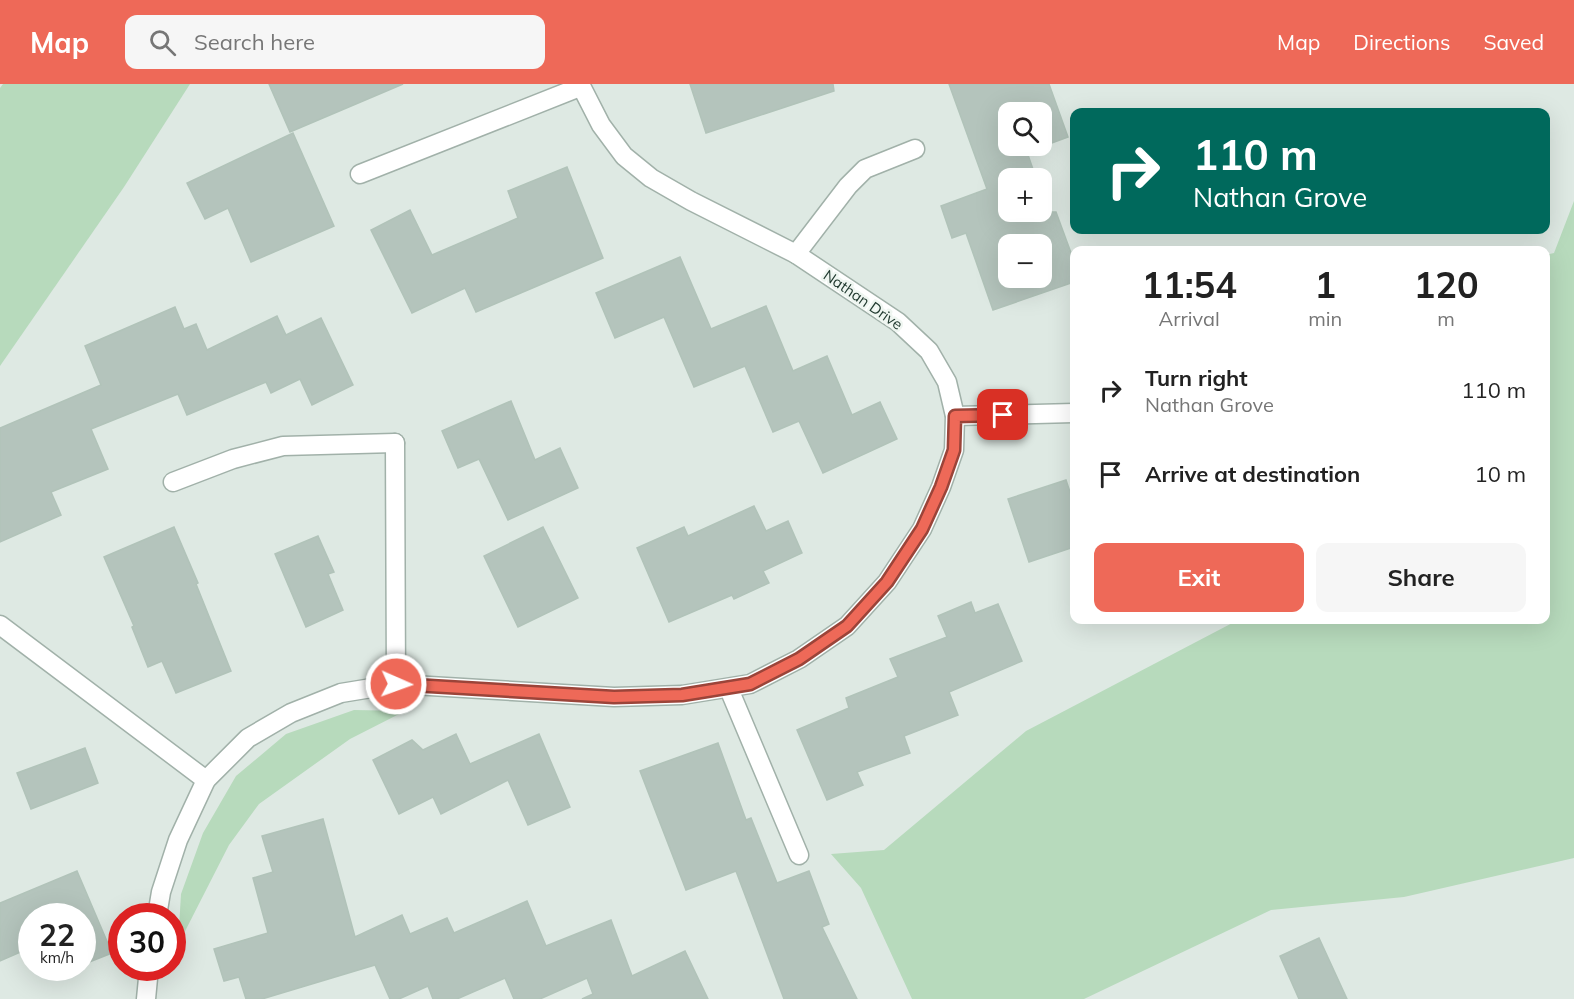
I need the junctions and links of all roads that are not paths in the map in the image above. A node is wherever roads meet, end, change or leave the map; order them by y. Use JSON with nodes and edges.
{"nodes":[{"id":1,"x":580,"y":85,"type":"edge"},
{"id":2,"x":915,"y":149,"type":"dead end"},
{"id":3,"x":360,"y":174,"type":"dead end"},
{"id":4,"x":796,"y":254,"type":"junction"},
{"id":5,"x":1070,"y":413,"type":"edge"},
{"id":6,"x":955,"y":416,"type":"junction"},
{"id":7,"x":173,"y":483,"type":"dead end"},
{"id":8,"x":0,"y":625,"type":"edge"},
{"id":9,"x":396,"y":684,"type":"junction"},
{"id":10,"x":729,"y":689,"type":"junction"},
{"id":11,"x":206,"y":780,"type":"junction"},
{"id":12,"x":799,"y":855,"type":"dead end"},
{"id":13,"x":159,"y":903,"type":"edge"},
{"id":14,"x":148,"y":981,"type":"edge"},
{"id":15,"x":146,"y":999,"type":"edge"}],
"edges":[{"from":1,"to":3,"type":"street"},
{"from":1,"to":4,"type":"street","name":"Nathan Drive"},
{"from":2,"to":4,"type":"street"},
{"from":4,"to":6,"type":"street","name":"Nathan Drive"},
{"from":5,"to":6,"type":"street"},
{"from":6,"to":10,"type":"street","name":"Nathan Drive"},
{"from":7,"to":9,"type":"street"},
{"from":8,"to":11,"type":"street"},
{"from":9,"to":10,"type":"street","name":"Nathan Drive"},
{"from":9,"to":11,"type":"street","name":"Nathan Drive"},
{"from":10,"to":12,"type":"street"},
{"from":11,"to":13,"type":"street","name":"Nathan Drive"},
{"from":14,"to":15,"type":"street"}]}
